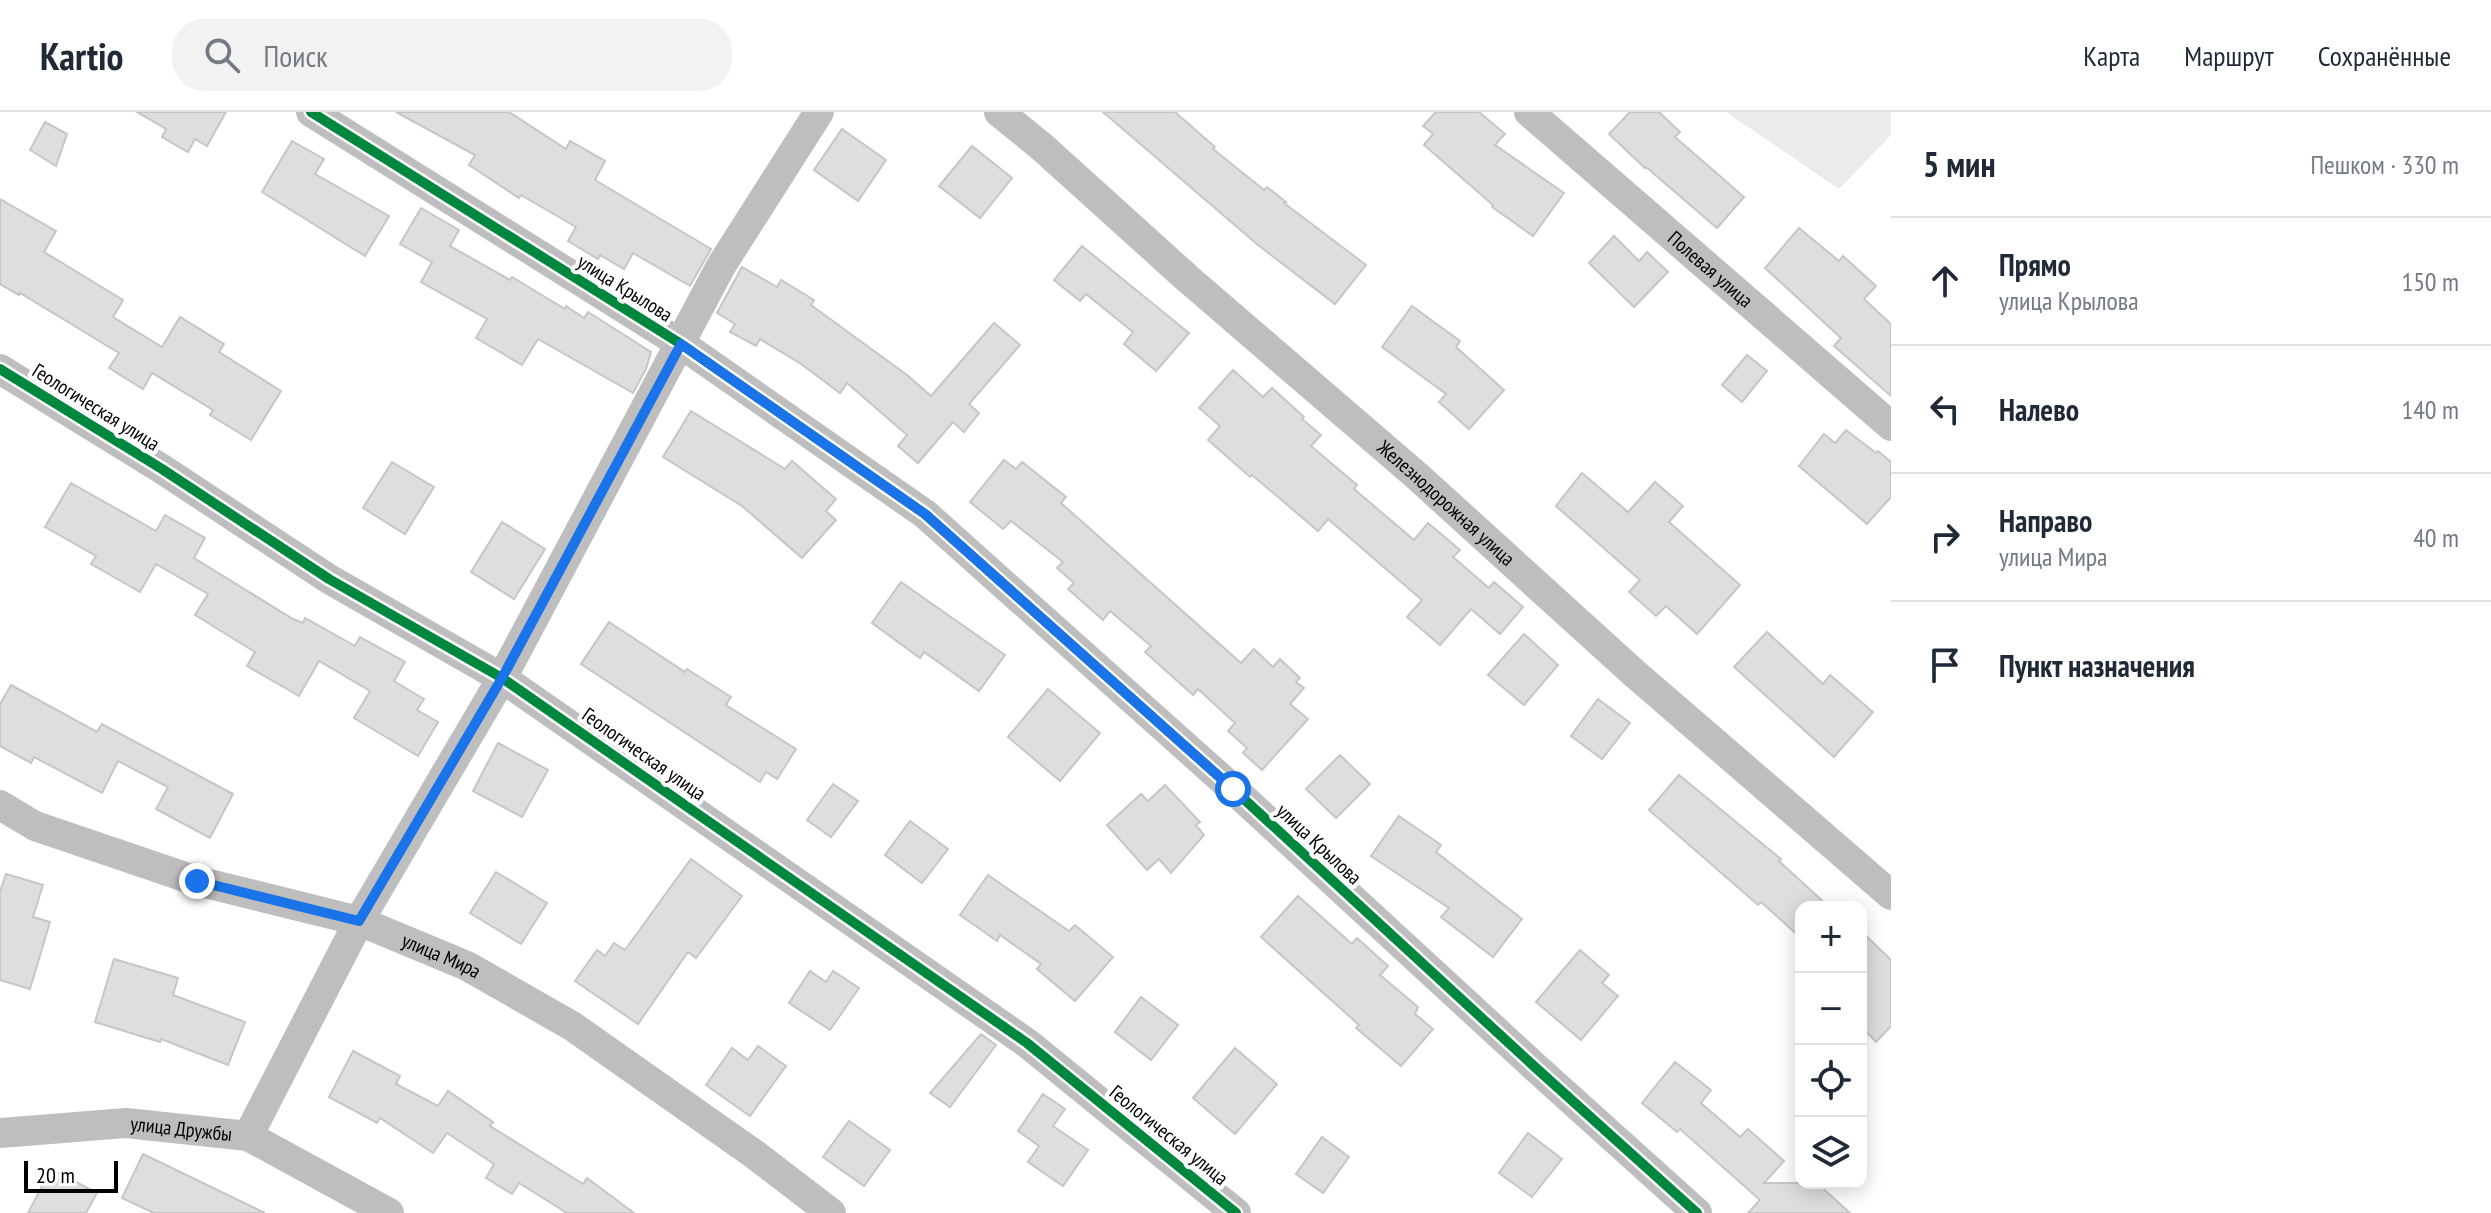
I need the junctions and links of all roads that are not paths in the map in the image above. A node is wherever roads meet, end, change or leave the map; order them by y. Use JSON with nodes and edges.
{"nodes":[{"id":1,"x":311,"y":112,"type":"edge"},
{"id":2,"x":819,"y":112,"type":"edge"},
{"id":3,"x":999,"y":112,"type":"edge"},
{"id":4,"x":1529,"y":112,"type":"edge"},
{"id":5,"x":681,"y":344,"type":"junction"},
{"id":6,"x":0,"y":369,"type":"edge"},
{"id":7,"x":1891,"y":426,"type":"edge"},
{"id":8,"x":502,"y":678,"type":"junction"},
{"id":9,"x":0,"y":805,"type":"edge"},
{"id":10,"x":1891,"y":895,"type":"edge"},
{"id":11,"x":359,"y":921,"type":"junction"},
{"id":12,"x":0,"y":1133,"type":"edge"},
{"id":13,"x":248,"y":1136,"type":"junction"},
{"id":14,"x":389,"y":1213,"type":"edge"},
{"id":15,"x":831,"y":1213,"type":"edge"},
{"id":16,"x":1236,"y":1213,"type":"edge"},
{"id":17,"x":1697,"y":1213,"type":"edge"}],
"edges":[{"from":1,"to":5,"type":"street","name":"улица Крылова"},
{"from":2,"to":5,"type":"street"},
{"from":3,"to":10,"type":"street","name":"Железнодорожная улица"},
{"from":4,"to":7,"type":"street","name":"Полевая улица"},
{"from":5,"to":8,"type":"street"},
{"from":5,"to":17,"type":"street","name":"улица Крылова"},
{"from":6,"to":8,"type":"street","name":"Геологическая улица"},
{"from":8,"to":11,"type":"street"},
{"from":8,"to":16,"type":"street","name":"Геологическая улица"},
{"from":9,"to":11,"type":"street","name":"улица Мира"},
{"from":11,"to":13,"type":"street"},
{"from":11,"to":15,"type":"street","name":"улица Мира"},
{"from":12,"to":13,"type":"street","name":"улица Дружбы"},
{"from":13,"to":14,"type":"street","name":"улица Дружбы"}]}
